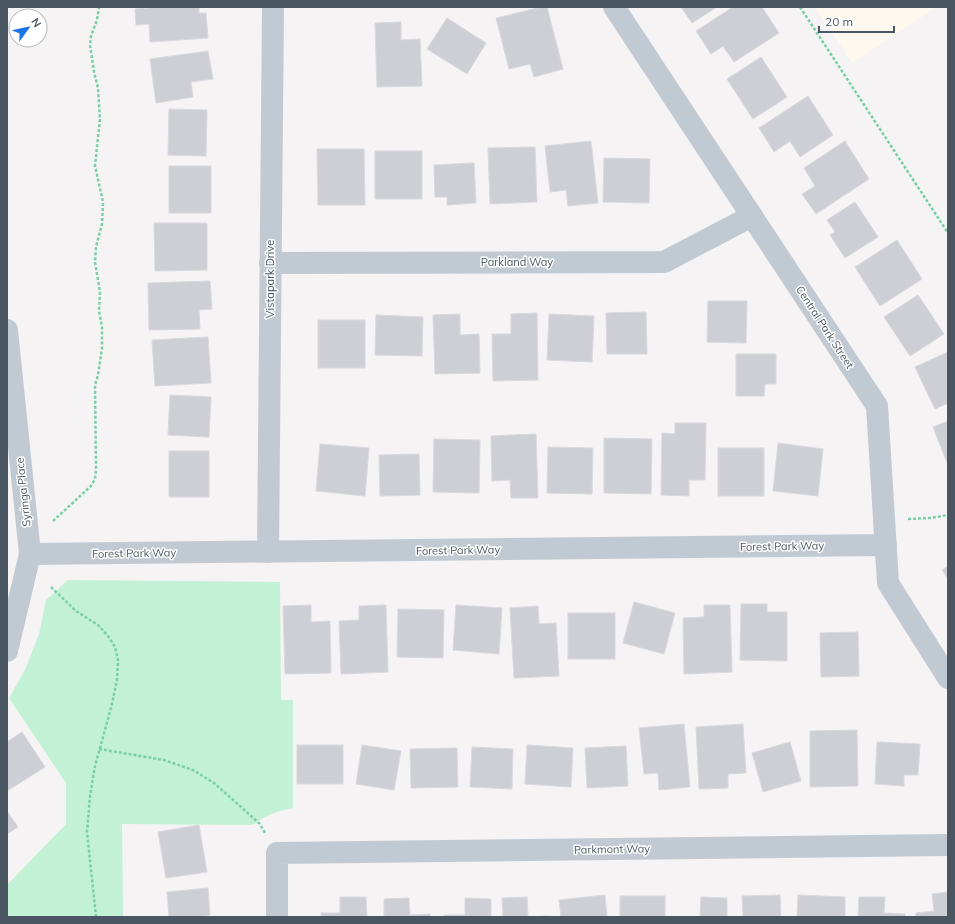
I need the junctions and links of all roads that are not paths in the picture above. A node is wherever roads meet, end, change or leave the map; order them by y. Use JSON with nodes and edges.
{"nodes":[{"id":1,"x":273,"y":7,"type":"edge"},
{"id":2,"x":614,"y":7,"type":"edge"},
{"id":3,"x":752,"y":216,"type":"junction"},
{"id":4,"x":270,"y":263,"type":"junction"},
{"id":5,"x":7,"y":330,"type":"edge"},
{"id":6,"x":886,"y":545,"type":"junction"},
{"id":7,"x":268,"y":552,"type":"junction"},
{"id":8,"x":30,"y":554,"type":"junction"},
{"id":9,"x":7,"y":651,"type":"edge"},
{"id":10,"x":948,"y":678,"type":"edge"},
{"id":11,"x":948,"y":845,"type":"edge"},
{"id":12,"x":277,"y":917,"type":"edge"}],
"edges":[{"from":1,"to":4,"type":"street","name":"Vistapark Drive"},
{"from":2,"to":3,"type":"street","name":"Central Park Street"},
{"from":3,"to":4,"type":"street","name":"Parkland Way"},
{"from":3,"to":6,"type":"street","name":"Central Park Street"},
{"from":4,"to":7,"type":"street","name":"Vistapark Drive"},
{"from":5,"to":8,"type":"street","name":"Syringa Place"},
{"from":6,"to":7,"type":"street","name":"Forest Park Way"},
{"from":6,"to":10,"type":"street","name":"Central Park Street"},
{"from":7,"to":8,"type":"street","name":"Forest Park Way"},
{"from":8,"to":9,"type":"street","name":"Syringa Place"},
{"from":11,"to":12,"type":"street","name":"Parkmont Way"}]}
